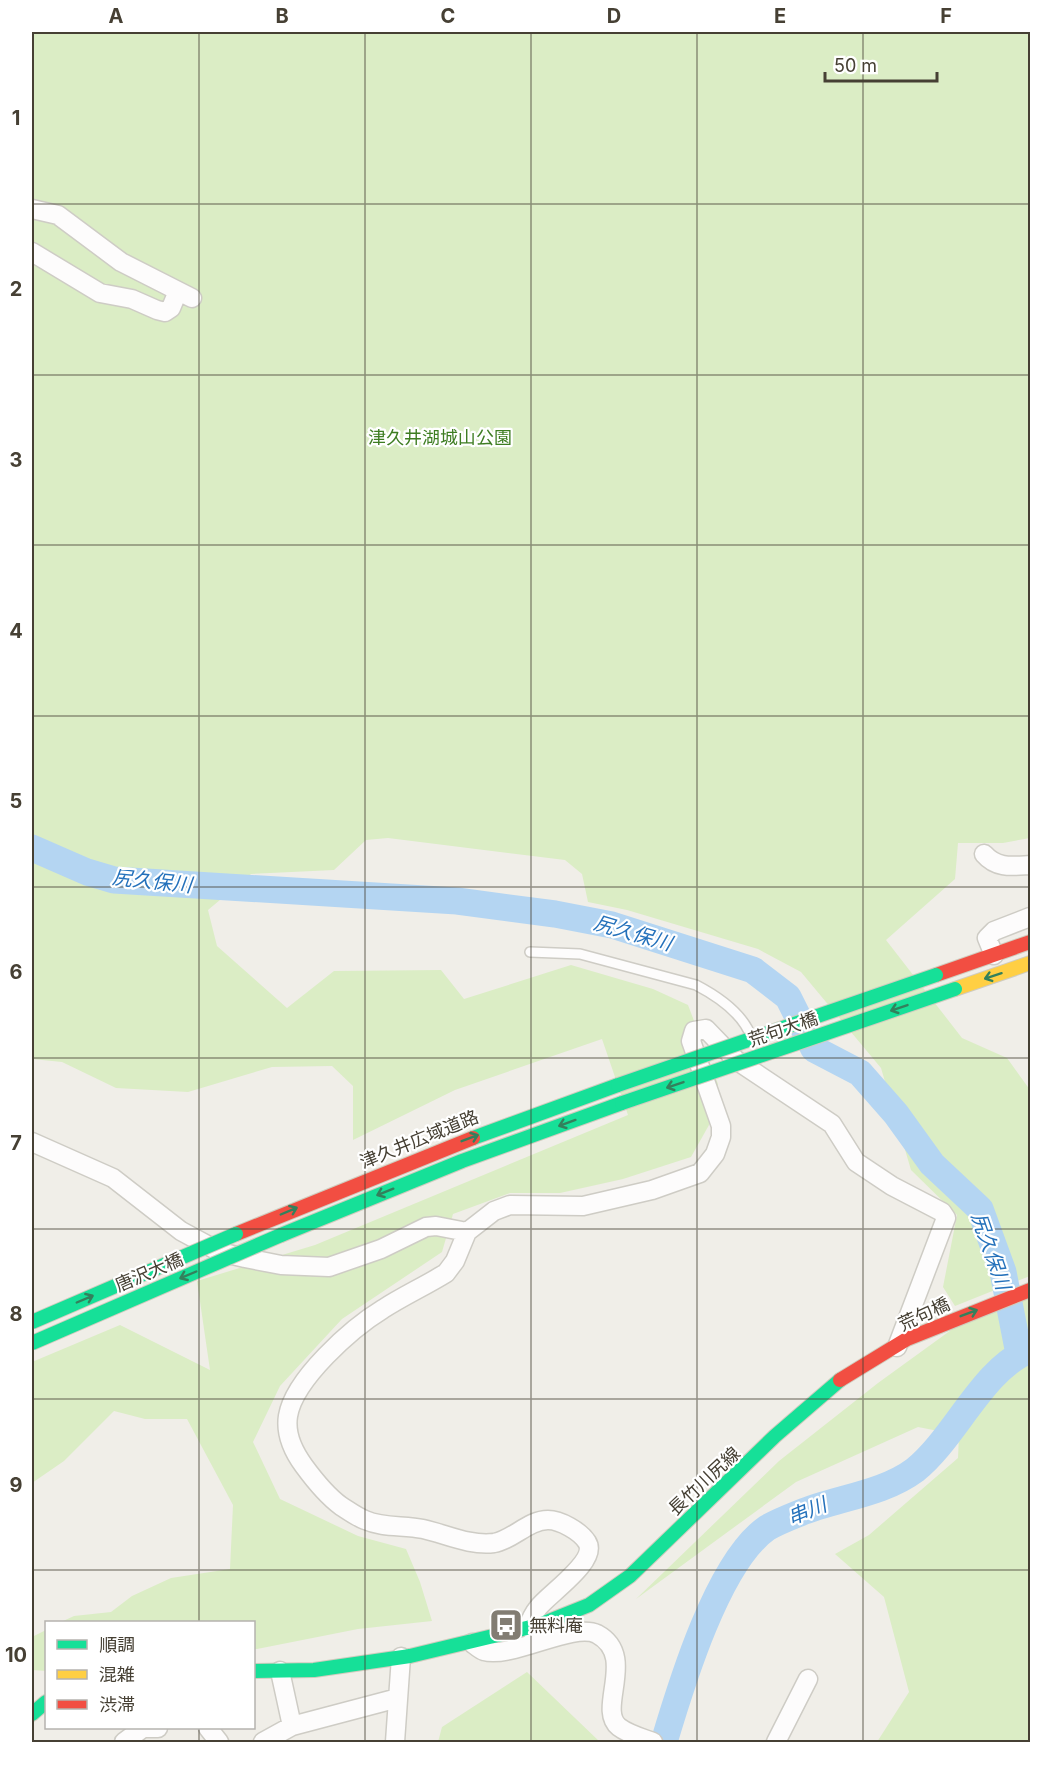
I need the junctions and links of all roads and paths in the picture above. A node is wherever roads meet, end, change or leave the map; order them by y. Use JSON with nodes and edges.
{"nodes":[{"id":1,"x":32,"y":209,"type":"edge"},
{"id":2,"x":32,"y":252,"type":"edge"},
{"id":3,"x":984,"y":854,"type":"dead end"},
{"id":4,"x":1030,"y":865,"type":"edge"},
{"id":5,"x":1030,"y":916,"type":"edge"},
{"id":6,"x":1030,"y":942,"type":"edge"},
{"id":7,"x":531,"y":952,"type":"dead end"},
{"id":8,"x":994,"y":955,"type":"junction"},
{"id":9,"x":1030,"y":963,"type":"edge"},
{"id":10,"x":758,"y":1077,"type":"junction"},
{"id":11,"x":618,"y":1085,"type":"joint"},
{"id":12,"x":622,"y":1103,"type":"joint"},
{"id":13,"x":32,"y":1142,"type":"edge"},
{"id":14,"x":467,"y":1232,"type":"junction"},
{"id":15,"x":236,"y":1234,"type":"joint"},
{"id":16,"x":281,"y":1236,"type":"joint"},
{"id":17,"x":1030,"y":1290,"type":"edge"},
{"id":18,"x":1030,"y":1304,"type":"edge"},
{"id":19,"x":32,"y":1322,"type":"edge"},
{"id":20,"x":916,"y":1339,"type":"junction"},
{"id":21,"x":32,"y":1343,"type":"edge"},
{"id":22,"x":897,"y":1347,"type":"junction"},
{"id":23,"x":528,"y":1628,"type":"junction"},
{"id":24,"x":472,"y":1643,"type":"junction"},
{"id":25,"x":401,"y":1657,"type":"junction"},
{"id":26,"x":255,"y":1671,"type":"edge"},
{"id":27,"x":280,"y":1671,"type":"junction"},
{"id":28,"x":808,"y":1680,"type":"dead end"},
{"id":29,"x":398,"y":1698,"type":"junction"},
{"id":30,"x":45,"y":1703,"type":"edge"},
{"id":31,"x":32,"y":1714,"type":"edge"},
{"id":32,"x":292,"y":1726,"type":"junction"},
{"id":33,"x":142,"y":1729,"type":"edge"},
{"id":34,"x":209,"y":1729,"type":"edge"},
{"id":35,"x":646,"y":1740,"type":"edge"},
{"id":36,"x":124,"y":1743,"type":"edge"},
{"id":37,"x":219,"y":1743,"type":"edge"},
{"id":38,"x":263,"y":1743,"type":"edge"},
{"id":39,"x":394,"y":1743,"type":"edge"},
{"id":40,"x":776,"y":1743,"type":"edge"}],
"edges":[{"from":1,"to":2,"type":"street"},
{"from":3,"to":4,"type":"street"},
{"from":5,"to":8,"type":"street"},
{"from":6,"to":8,"type":"main road"},
{"from":7,"to":10,"type":"lane"},
{"from":8,"to":11,"type":"main road","name":"荒句大橋","bridge":true},
{"from":9,"to":12,"type":"main road","name":"荒句大橋","one_way":true,"bridge":true},
{"from":10,"to":14,"type":"street"},
{"from":10,"to":22,"type":"street"},
{"from":15,"to":11,"type":"main road","name":"津久井広域道路","one_way":true},
{"from":12,"to":16,"type":"main road","name":"津久井広域道路","one_way":true},
{"from":13,"to":14,"type":"street"},
{"from":14,"to":23,"type":"street"},
{"from":19,"to":15,"type":"main road","name":"唐沢大橋","one_way":true,"bridge":true},
{"from":16,"to":21,"type":"main road","name":"唐沢大橋","one_way":true,"bridge":true},
{"from":20,"to":17,"type":"main road","name":"荒句橋","one_way":true},
{"from":18,"to":20,"type":"main road","name":"荒句橋"},
{"from":20,"to":22,"type":"main road","name":"荒句橋"},
{"from":22,"to":23,"type":"main road","name":"長竹川尻線"},
{"from":23,"to":24,"type":"main road","name":"長竹川尻線"},
{"from":24,"to":25,"type":"main road"},
{"from":24,"to":35,"type":"street"},
{"from":25,"to":27,"type":"main road"},
{"from":25,"to":29,"type":"street"},
{"from":26,"to":27,"type":"main road"},
{"from":27,"to":32,"type":"street"},
{"from":28,"to":40,"type":"street"},
{"from":29,"to":32,"type":"street"},
{"from":29,"to":39,"type":"street"},
{"from":30,"to":31,"type":"main road"},
{"from":32,"to":38,"type":"street"},
{"from":33,"to":36,"type":"street"},
{"from":34,"to":37,"type":"street"}]}
